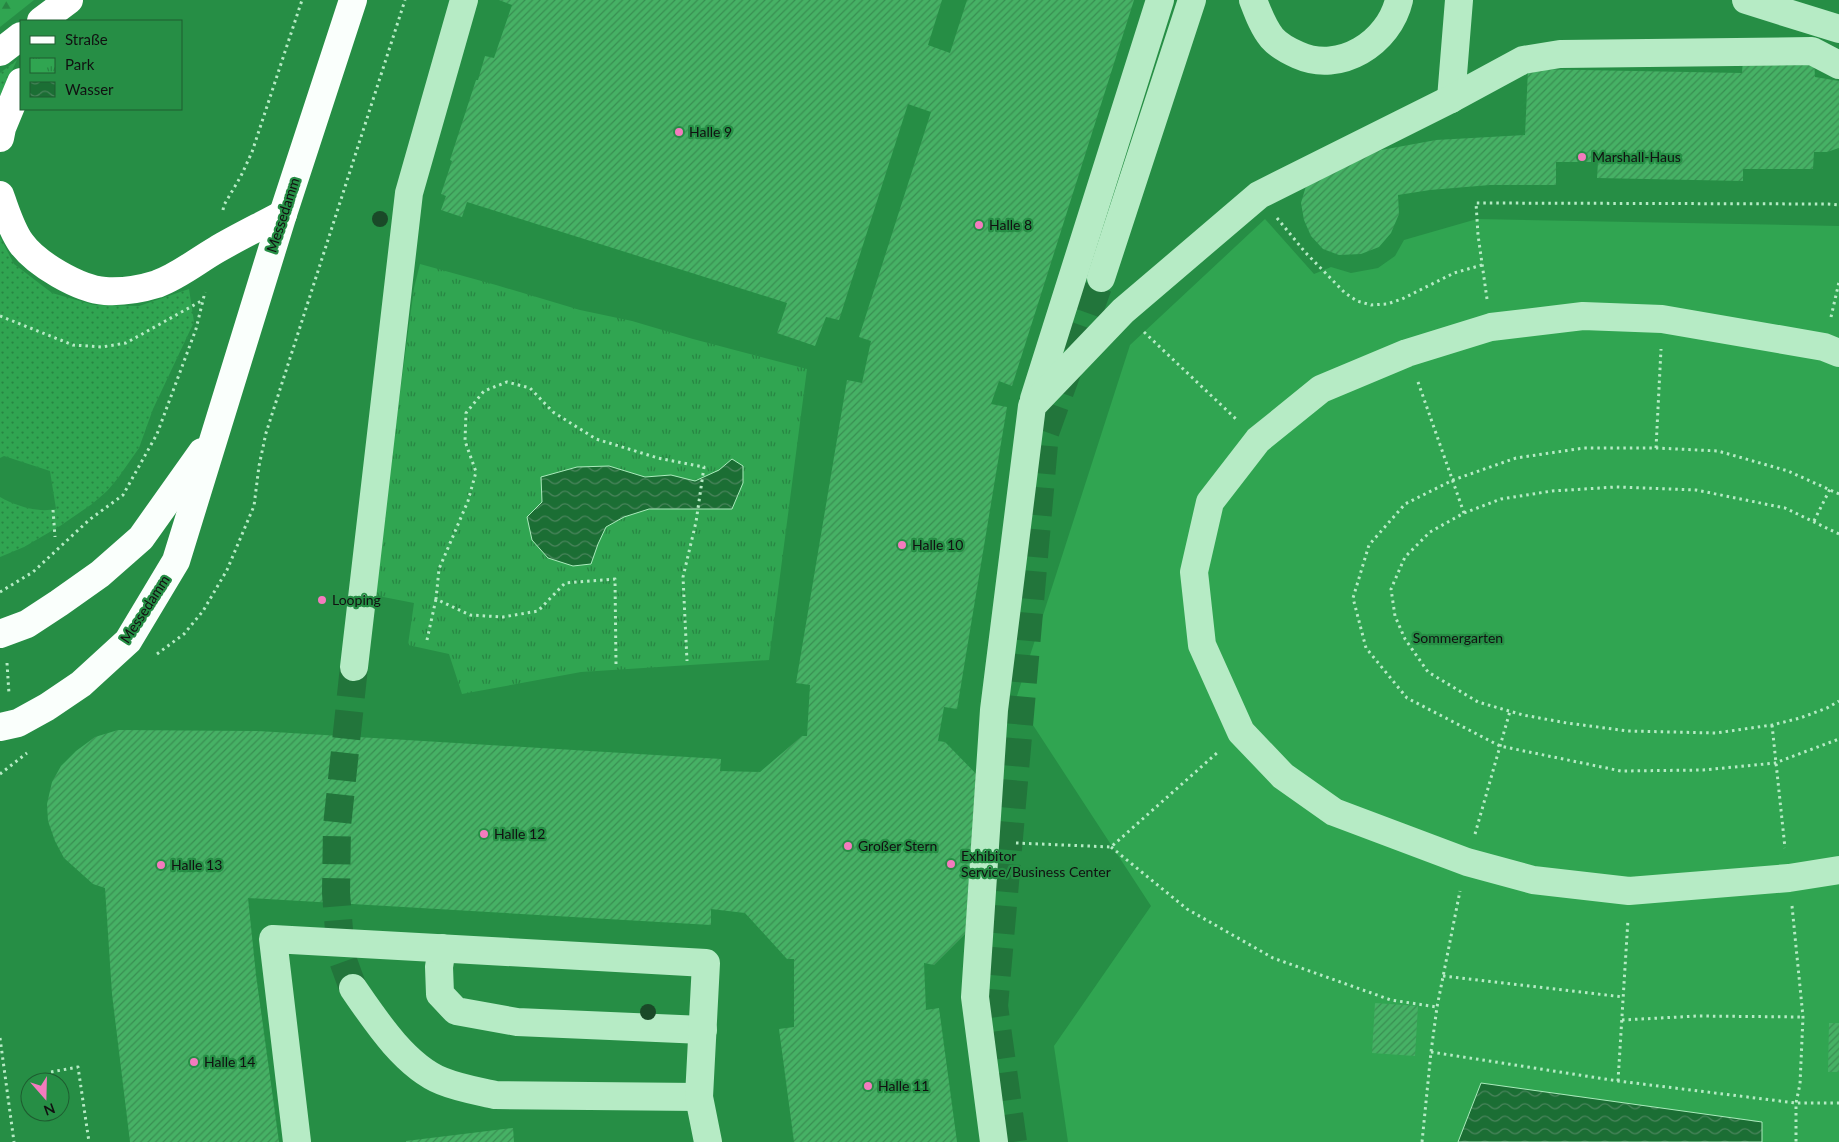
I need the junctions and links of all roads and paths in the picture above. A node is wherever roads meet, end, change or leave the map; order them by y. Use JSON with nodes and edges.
{"nodes":[{"id":1,"x":69,"y":0,"type":"edge"},
{"id":2,"x":81,"y":0,"type":"edge"},
{"id":3,"x":302,"y":0,"type":"edge"},
{"id":4,"x":353,"y":0,"type":"edge"},
{"id":5,"x":406,"y":0,"type":"edge"},
{"id":6,"x":464,"y":0,"type":"edge"},
{"id":7,"x":1160,"y":0,"type":"edge"},
{"id":8,"x":1192,"y":0,"type":"edge"},
{"id":9,"x":1253,"y":0,"type":"edge"},
{"id":10,"x":1399,"y":0,"type":"edge"},
{"id":11,"x":1459,"y":0,"type":"edge"},
{"id":12,"x":1746,"y":0,"type":"edge"},
{"id":13,"x":42,"y":20,"type":"edge"},
{"id":14,"x":66,"y":20,"type":"edge"},
{"id":15,"x":1839,"y":29,"type":"edge"},
{"id":16,"x":20,"y":37,"type":"edge"},
{"id":17,"x":0,"y":52,"type":"edge"},
{"id":18,"x":1839,"y":65,"type":"edge"},
{"id":19,"x":20,"y":84,"type":"edge"},
{"id":20,"x":1451,"y":99,"type":"junction"},
{"id":21,"x":0,"y":138,"type":"edge"},
{"id":22,"x":0,"y":195,"type":"edge"},
{"id":23,"x":1258,"y":195,"type":"junction"},
{"id":24,"x":1839,"y":205,"type":"edge"},
{"id":25,"x":223,"y":214,"type":"dead end"},
{"id":26,"x":283,"y":214,"type":"junction"},
{"id":27,"x":1482,"y":265,"type":"junction"},
{"id":28,"x":1101,"y":278,"type":"tunnel mouth"},
{"id":29,"x":1839,"y":282,"type":"edge"},
{"id":30,"x":206,"y":290,"type":"dead end"},
{"id":31,"x":204,"y":300,"type":"junction"},
{"id":32,"x":0,"y":316,"type":"edge"},
{"id":33,"x":1662,"y":319,"type":"junction"},
{"id":34,"x":1491,"y":327,"type":"junction"},
{"id":35,"x":1158,"y":345,"type":"dead end"},
{"id":36,"x":1831,"y":350,"type":"edge"},
{"id":37,"x":1418,"y":381,"type":"dead end"},
{"id":38,"x":1032,"y":406,"type":"junction"},
{"id":39,"x":216,"y":432,"type":"junction"},
{"id":40,"x":1258,"y":440,"type":"junction"},
{"id":41,"x":1656,"y":448,"type":"junction"},
{"id":42,"x":1453,"y":480,"type":"junction"},
{"id":43,"x":1830,"y":489,"type":"junction"},
{"id":44,"x":1839,"y":494,"type":"edge"},
{"id":45,"x":53,"y":510,"type":"dead end"},
{"id":46,"x":1464,"y":513,"type":"junction"},
{"id":47,"x":1814,"y":521,"type":"junction"},
{"id":48,"x":1839,"y":534,"type":"edge"},
{"id":49,"x":55,"y":537,"type":"dead end"},
{"id":50,"x":0,"y":592,"type":"edge"},
{"id":51,"x":436,"y":599,"type":"junction"},
{"id":52,"x":0,"y":634,"type":"edge"},
{"id":53,"x":427,"y":640,"type":"dead end"},
{"id":54,"x":157,"y":655,"type":"dead end"},
{"id":55,"x":687,"y":661,"type":"dead end"},
{"id":56,"x":7,"y":663,"type":"dead end"},
{"id":57,"x":616,"y":664,"type":"dead end"},
{"id":58,"x":354,"y":667,"type":"tunnel mouth"},
{"id":59,"x":10,"y":697,"type":"dead end"},
{"id":60,"x":1839,"y":701,"type":"edge"},
{"id":61,"x":1510,"y":711,"type":"junction"},
{"id":62,"x":1772,"y":725,"type":"junction"},
{"id":63,"x":0,"y":727,"type":"edge"},
{"id":64,"x":1241,"y":732,"type":"junction"},
{"id":65,"x":1839,"y":739,"type":"edge"},
{"id":66,"x":1500,"y":746,"type":"junction"},
{"id":67,"x":29,"y":752,"type":"dead end"},
{"id":68,"x":1775,"y":763,"type":"junction"},
{"id":69,"x":0,"y":774,"type":"edge"},
{"id":70,"x":1476,"y":828,"type":"dead end"},
{"id":71,"x":985,"y":842,"type":"junction"},
{"id":72,"x":1111,"y":847,"type":"junction"},
{"id":73,"x":1785,"y":847,"type":"dead end"},
{"id":74,"x":1467,"y":862,"type":"junction"},
{"id":75,"x":1839,"y":870,"type":"edge"},
{"id":76,"x":1789,"y":878,"type":"junction"},
{"id":77,"x":1629,"y":891,"type":"junction"},
{"id":78,"x":442,"y":948,"type":"junction"},
{"id":79,"x":1442,"y":976,"type":"junction"},
{"id":80,"x":353,"y":988,"type":"tunnel mouth"},
{"id":81,"x":1623,"y":997,"type":"junction"},
{"id":82,"x":1437,"y":1007,"type":"junction"},
{"id":83,"x":1803,"y":1017,"type":"junction"},
{"id":84,"x":1622,"y":1020,"type":"junction"},
{"id":85,"x":703,"y":1030,"type":"junction"},
{"id":86,"x":0,"y":1038,"type":"edge"},
{"id":87,"x":1430,"y":1052,"type":"junction"},
{"id":88,"x":51,"y":1072,"type":"dead end"},
{"id":89,"x":1618,"y":1081,"type":"junction"},
{"id":90,"x":699,"y":1097,"type":"junction"},
{"id":91,"x":1796,"y":1103,"type":"junction"},
{"id":92,"x":1839,"y":1103,"type":"edge"},
{"id":93,"x":14,"y":1142,"type":"edge"},
{"id":94,"x":89,"y":1142,"type":"edge"},
{"id":95,"x":297,"y":1142,"type":"edge"},
{"id":96,"x":708,"y":1142,"type":"edge"},
{"id":97,"x":994,"y":1142,"type":"edge"},
{"id":98,"x":1422,"y":1142,"type":"edge"},
{"id":99,"x":1796,"y":1142,"type":"edge"}],
"edges":[{"from":1,"to":13,"type":"highway"},
{"from":2,"to":14,"type":"highway"},
{"from":3,"to":25,"type":"path"},
{"from":4,"to":26,"type":"main road","name":"Messedamm"},
{"from":5,"to":54,"type":"path"},
{"from":6,"to":58,"type":"lane"},
{"from":7,"to":38,"type":"lane"},
{"from":8,"to":28,"type":"lane"},
{"from":9,"to":10,"type":"lane"},
{"from":11,"to":20,"type":"lane"},
{"from":12,"to":15,"type":"lane"},
{"from":16,"to":17,"type":"highway"},
{"from":18,"to":20,"type":"lane"},
{"from":19,"to":21,"type":"highway"},
{"from":20,"to":23,"type":"lane"},
{"from":22,"to":26,"type":"highway"},
{"from":23,"to":27,"type":"path"},
{"from":23,"to":38,"type":"lane"},
{"from":24,"to":27,"type":"path"},
{"from":26,"to":39,"type":"main road","name":"Messedamm"},
{"from":27,"to":34,"type":"path"},
{"from":29,"to":36,"type":"path"},
{"from":30,"to":31,"type":"path"},
{"from":31,"to":32,"type":"path"},
{"from":31,"to":50,"type":"path"},
{"from":33,"to":34,"type":"lane"},
{"from":33,"to":36,"type":"lane"},
{"from":33,"to":41,"type":"path"},
{"from":34,"to":40,"type":"lane"},
{"from":35,"to":40,"type":"path"},
{"from":37,"to":42,"type":"path"},
{"from":38,"to":71,"type":"lane"},
{"from":39,"to":52,"type":"main road","name":"Messedamm"},
{"from":39,"to":63,"type":"main road","name":"Messedamm"},
{"from":40,"to":64,"type":"lane"},
{"from":41,"to":42,"type":"path"},
{"from":41,"to":43,"type":"path"},
{"from":42,"to":46,"type":"path"},
{"from":42,"to":66,"type":"path"},
{"from":43,"to":44,"type":"path"},
{"from":43,"to":47,"type":"path"},
{"from":45,"to":49,"type":"path"},
{"from":46,"to":47,"type":"path"},
{"from":46,"to":61,"type":"path"},
{"from":47,"to":48,"type":"path"},
{"from":51,"to":53,"type":"path"},
{"from":51,"to":55,"type":"path"},
{"from":51,"to":57,"type":"path"},
{"from":56,"to":59,"type":"path"},
{"from":60,"to":62,"type":"path"},
{"from":61,"to":62,"type":"path"},
{"from":61,"to":66,"type":"path"},
{"from":62,"to":68,"type":"path"},
{"from":64,"to":72,"type":"path"},
{"from":64,"to":74,"type":"lane"},
{"from":65,"to":68,"type":"path"},
{"from":66,"to":68,"type":"path"},
{"from":66,"to":70,"type":"path"},
{"from":67,"to":69,"type":"path"},
{"from":68,"to":73,"type":"path"},
{"from":71,"to":72,"type":"path"},
{"from":71,"to":97,"type":"lane"},
{"from":72,"to":82,"type":"path"},
{"from":74,"to":77,"type":"lane"},
{"from":74,"to":79,"type":"path"},
{"from":75,"to":76,"type":"lane"},
{"from":76,"to":77,"type":"lane"},
{"from":76,"to":83,"type":"path"},
{"from":77,"to":81,"type":"path"},
{"from":78,"to":85,"type":"lane"},
{"from":78,"to":85,"type":"lane"},
{"from":78,"to":95,"type":"lane"},
{"from":79,"to":81,"type":"path"},
{"from":79,"to":82,"type":"path"},
{"from":80,"to":90,"type":"lane"},
{"from":81,"to":84,"type":"path"},
{"from":82,"to":87,"type":"path"},
{"from":83,"to":84,"type":"path"},
{"from":83,"to":91,"type":"path"},
{"from":84,"to":89,"type":"path"},
{"from":85,"to":90,"type":"lane"},
{"from":86,"to":93,"type":"path"},
{"from":87,"to":89,"type":"path"},
{"from":87,"to":98,"type":"path"},
{"from":88,"to":94,"type":"path"},
{"from":89,"to":91,"type":"path"},
{"from":90,"to":96,"type":"lane"},
{"from":91,"to":92,"type":"path"},
{"from":91,"to":99,"type":"path"}]}
